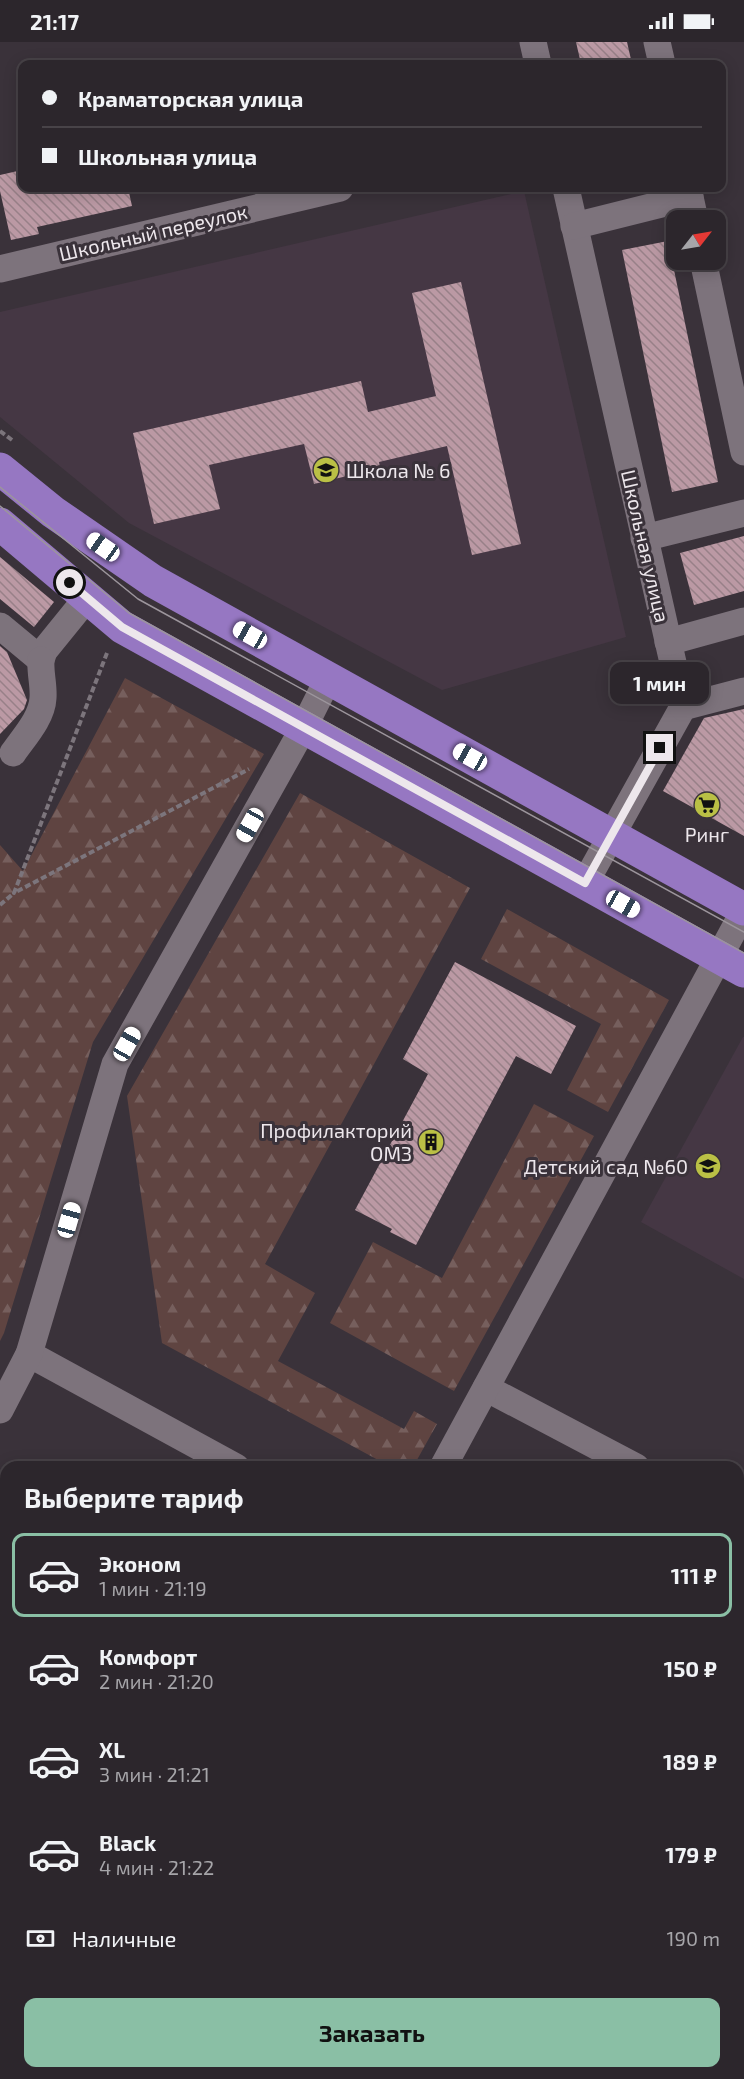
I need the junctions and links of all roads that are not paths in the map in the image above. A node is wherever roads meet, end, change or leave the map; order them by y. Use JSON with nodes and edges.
{"nodes":[{"id":1,"x":533,"y":42,"type":"edge"},
{"id":2,"x":657,"y":42,"type":"edge"},
{"id":3,"x":537,"y":60,"type":"edge"},
{"id":4,"x":661,"y":60,"type":"edge"},
{"id":5,"x":323,"y":192,"type":"edge"},
{"id":6,"x":567,"y":192,"type":"edge"},
{"id":7,"x":691,"y":202,"type":"edge"},
{"id":8,"x":574,"y":226,"type":"junction"},
{"id":9,"x":0,"y":268,"type":"edge"},
{"id":10,"x":705,"y":270,"type":"edge"},
{"id":11,"x":744,"y":452,"type":"edge"},
{"id":12,"x":0,"y":469,"type":"edge"},
{"id":13,"x":744,"y":513,"type":"edge"},
{"id":14,"x":0,"y":524,"type":"edge"},
{"id":15,"x":644,"y":538,"type":"junction"},
{"id":16,"x":87,"y":598,"type":"junction"},
{"id":17,"x":744,"y":621,"type":"edge"},
{"id":18,"x":0,"y":626,"type":"edge"},
{"id":19,"x":668,"y":642,"type":"junction"},
{"id":20,"x":41,"y":660,"type":"junction"},
{"id":21,"x":328,"y":679,"type":"junction"},
{"id":22,"x":744,"y":691,"type":"edge"},
{"id":23,"x":683,"y":707,"type":"junction"},
{"id":24,"x":304,"y":727,"type":"junction"},
{"id":25,"x":13,"y":753,"type":"dead end"},
{"id":26,"x":611,"y":836,"type":"junction"},
{"id":27,"x":585,"y":883,"type":"junction"},
{"id":28,"x":744,"y":910,"type":"edge"},
{"id":29,"x":731,"y":964,"type":"edge"},
{"id":30,"x":29,"y":1354,"type":"junction"},
{"id":31,"x":486,"y":1388,"type":"junction"},
{"id":32,"x":0,"y":1410,"type":"edge"},
{"id":33,"x":225,"y":1461,"type":"edge"},
{"id":34,"x":449,"y":1461,"type":"edge"},
{"id":35,"x":625,"y":1461,"type":"edge"}],
"edges":[{"from":1,"to":3,"type":"street"},
{"from":2,"to":4,"type":"street"},
{"from":5,"to":9,"type":"street","name":"Школьный переулок"},
{"from":6,"to":8,"type":"street","name":"Школьная улица"},
{"from":7,"to":8,"type":"street"},
{"from":8,"to":15,"type":"street","name":"Школьная улица"},
{"from":10,"to":11,"type":"street"},
{"from":12,"to":21,"type":"main road"},
{"from":13,"to":15,"type":"street"},
{"from":14,"to":16,"type":"main road"},
{"from":15,"to":19,"type":"street","name":"Школьная улица"},
{"from":16,"to":20,"type":"street"},
{"from":16,"to":24,"type":"main road"},
{"from":17,"to":19,"type":"street"},
{"from":18,"to":20,"type":"street"},
{"from":19,"to":23,"type":"street","name":"Школьная улица"},
{"from":20,"to":25,"type":"street"},
{"from":21,"to":24,"type":"street"},
{"from":21,"to":26,"type":"main road"},
{"from":22,"to":23,"type":"street"},
{"from":23,"to":26,"type":"street"},
{"from":24,"to":27,"type":"main road"},
{"from":24,"to":30,"type":"street"},
{"from":26,"to":27,"type":"street"},
{"from":26,"to":28,"type":"main road"},
{"from":27,"to":29,"type":"main road"},
{"from":28,"to":29,"type":"street"},
{"from":29,"to":31,"type":"street"},
{"from":30,"to":32,"type":"street"},
{"from":30,"to":33,"type":"street"},
{"from":31,"to":34,"type":"street"},
{"from":31,"to":35,"type":"street"}]}
